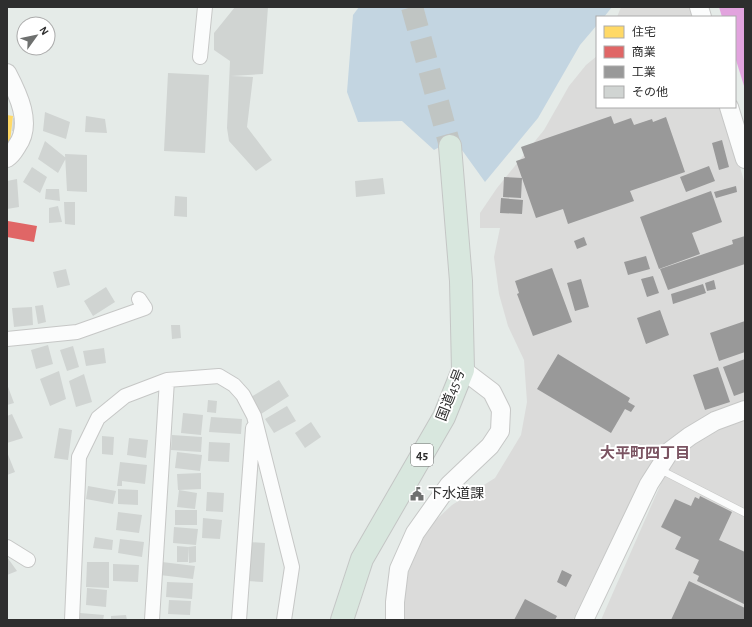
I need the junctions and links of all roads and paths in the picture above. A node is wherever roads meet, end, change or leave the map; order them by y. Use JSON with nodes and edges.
{"nodes":[{"id":1,"x":205,"y":7,"type":"edge"},
{"id":2,"x":200,"y":57,"type":"dead end"},
{"id":3,"x":7,"y":73,"type":"edge"},
{"id":4,"x":729,"y":108,"type":"edge"},
{"id":5,"x":450,"y":146,"type":"tunnel mouth"},
{"id":6,"x":7,"y":158,"type":"edge"},
{"id":7,"x":745,"y":159,"type":"edge"},
{"id":8,"x":139,"y":299,"type":"dead end"},
{"id":9,"x":7,"y":339,"type":"edge"},
{"id":10,"x":463,"y":370,"type":"junction"},
{"id":11,"x":167,"y":380,"type":"junction"},
{"id":12,"x":745,"y":410,"type":"edge"},
{"id":13,"x":254,"y":416,"type":"junction"},
{"id":14,"x":659,"y":469,"type":"junction"},
{"id":15,"x":745,"y":513,"type":"edge"},
{"id":16,"x":7,"y":547,"type":"edge"},
{"id":17,"x":28,"y":560,"type":"dead end"},
{"id":18,"x":72,"y":620,"type":"edge"},
{"id":19,"x":152,"y":620,"type":"edge"},
{"id":20,"x":239,"y":620,"type":"edge"},
{"id":21,"x":284,"y":620,"type":"edge"},
{"id":22,"x":342,"y":620,"type":"edge"},
{"id":23,"x":395,"y":620,"type":"edge"},
{"id":24,"x":584,"y":620,"type":"edge"}],
"edges":[{"from":1,"to":2,"type":"street"},
{"from":3,"to":6,"type":"street"},
{"from":4,"to":7,"type":"street"},
{"from":5,"to":10,"type":"highway","name":"国道45号","number":"45"},
{"from":8,"to":9,"type":"street"},
{"from":10,"to":22,"type":"highway","name":"国道45号","number":"45"},
{"from":10,"to":23,"type":"street"},
{"from":11,"to":13,"type":"street"},
{"from":11,"to":18,"type":"street"},
{"from":11,"to":19,"type":"street"},
{"from":12,"to":14,"type":"street"},
{"from":13,"to":20,"type":"street"},
{"from":13,"to":21,"type":"street"},
{"from":14,"to":15,"type":"lane"},
{"from":14,"to":24,"type":"street"},
{"from":16,"to":17,"type":"street"}]}
